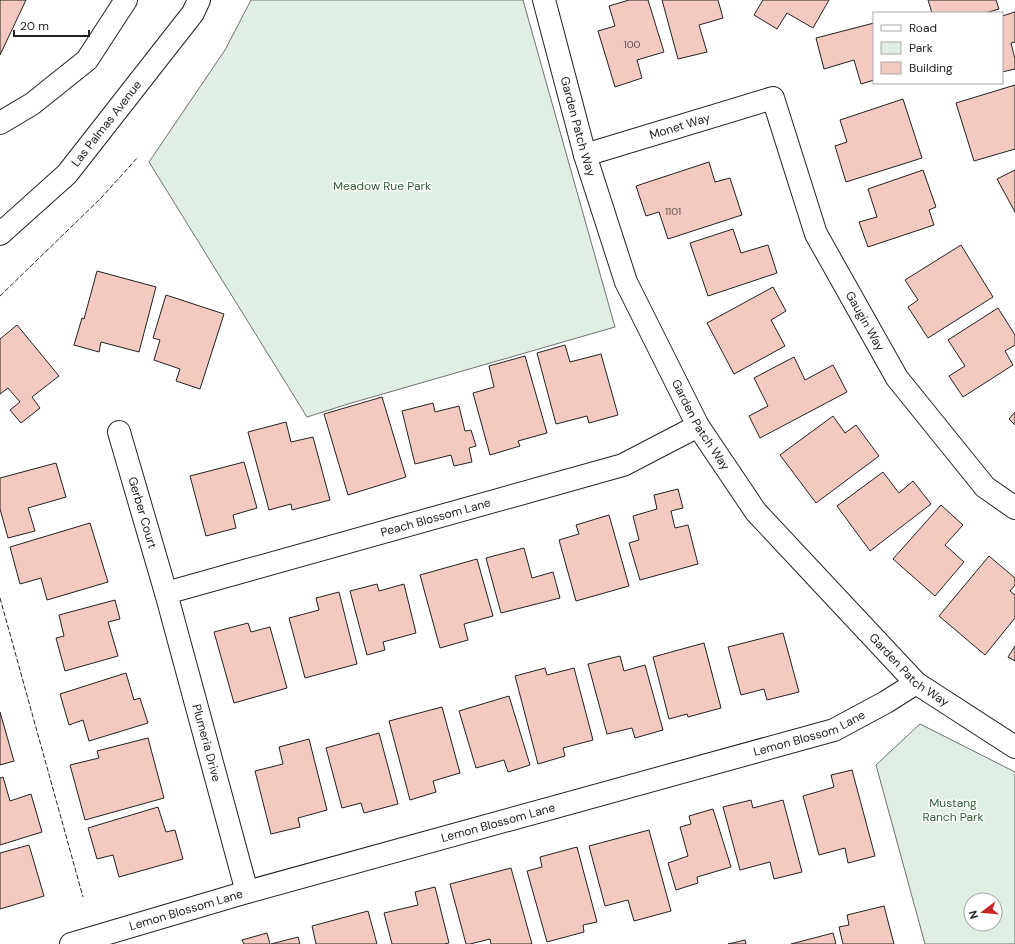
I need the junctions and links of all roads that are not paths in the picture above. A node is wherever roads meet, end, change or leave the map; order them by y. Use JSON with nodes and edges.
{"nodes":[{"id":1,"x":126,"y":0,"type":"edge"},
{"id":2,"x":199,"y":0,"type":"edge"},
{"id":3,"x":544,"y":0,"type":"edge"},
{"id":4,"x":774,"y":98,"type":"joint"},
{"id":5,"x":0,"y":123,"type":"edge"},
{"id":6,"x":585,"y":155,"type":"junction"},
{"id":7,"x":0,"y":234,"type":"edge"},
{"id":8,"x":698,"y":426,"type":"junction"},
{"id":9,"x":119,"y":432,"type":"dead end"},
{"id":10,"x":1015,"y":508,"type":"edge"},
{"id":11,"x":166,"y":593,"type":"junction"},
{"id":12,"x":916,"y":683,"type":"junction"},
{"id":13,"x":1015,"y":747,"type":"edge"},
{"id":14,"x":248,"y":892,"type":"junction"},
{"id":15,"x":71,"y":944,"type":"edge"}],
"edges":[{"from":1,"to":5,"type":"street"},
{"from":2,"to":7,"type":"street","name":"Las Palmas Avenue"},
{"from":3,"to":6,"type":"street","name":"Garden Patch Way"},
{"from":4,"to":6,"type":"street","name":"Monet Way"},
{"from":4,"to":10,"type":"street","name":"Gaugin Way"},
{"from":6,"to":8,"type":"street","name":"Garden Patch Way"},
{"from":8,"to":11,"type":"street","name":"Peach Blossom Lane"},
{"from":8,"to":12,"type":"street","name":"Garden Patch Way"},
{"from":9,"to":11,"type":"street","name":"Gerber Court"},
{"from":11,"to":14,"type":"street","name":"Plumeria Drive"},
{"from":12,"to":13,"type":"street","name":"Garden Patch Way"},
{"from":12,"to":14,"type":"street","name":"Lemon Blossom Lane"},
{"from":14,"to":15,"type":"street","name":"Lemon Blossom Lane"}]}
